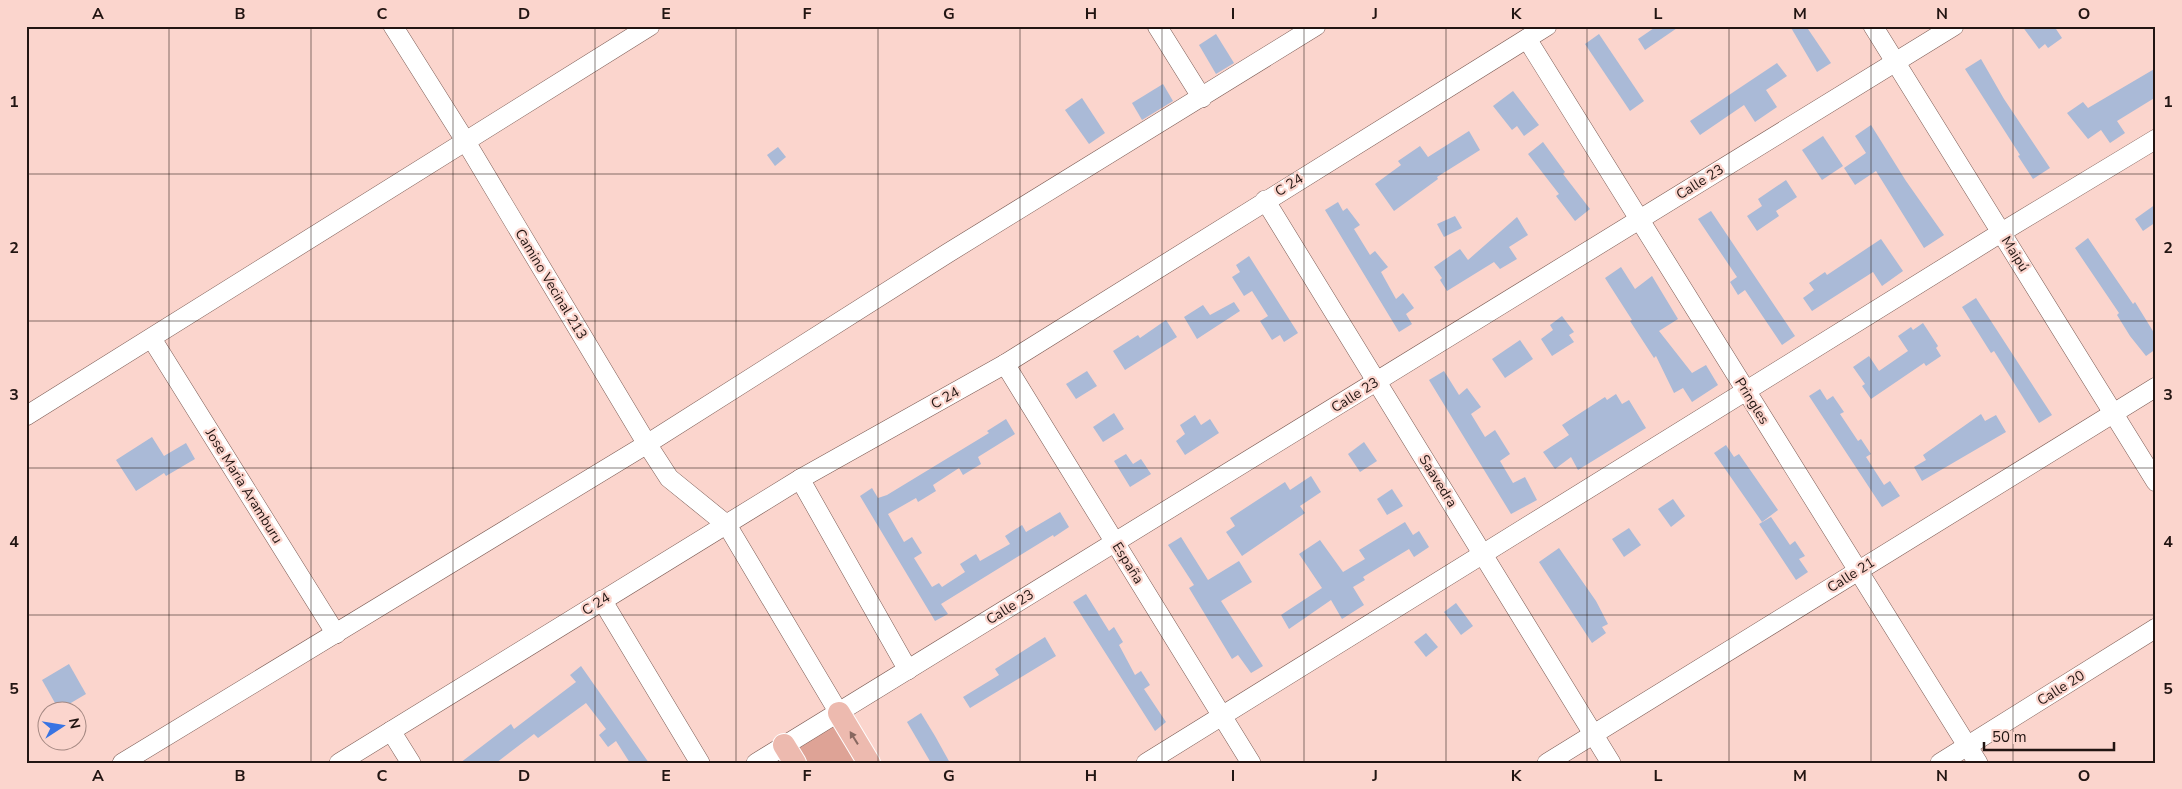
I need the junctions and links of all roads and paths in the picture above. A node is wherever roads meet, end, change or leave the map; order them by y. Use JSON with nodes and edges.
{"nodes":[{"id":1,"x":393,"y":26,"type":"edge"},
{"id":2,"x":650,"y":26,"type":"edge"},
{"id":3,"x":1157,"y":26,"type":"edge"},
{"id":4,"x":1316,"y":26,"type":"edge"},
{"id":5,"x":1546,"y":26,"type":"edge"},
{"id":6,"x":1873,"y":26,"type":"edge"},
{"id":7,"x":1954,"y":26,"type":"edge"},
{"id":8,"x":1526,"y":39,"type":"junction"},
{"id":9,"x":1895,"y":62,"type":"junction"},
{"id":10,"x":1202,"y":98,"type":"junction"},
{"id":11,"x":2156,"y":139,"type":"edge"},
{"id":12,"x":466,"y":142,"type":"junction"},
{"id":13,"x":1265,"y":200,"type":"junction"},
{"id":14,"x":1639,"y":220,"type":"junction"},
{"id":15,"x":2002,"y":232,"type":"junction"},
{"id":16,"x":152,"y":338,"type":"junction"},
{"id":17,"x":1005,"y":364,"type":"junction"},
{"id":18,"x":1377,"y":381,"type":"junction"},
{"id":19,"x":2156,"y":387,"type":"edge"},
{"id":20,"x":1747,"y":392,"type":"junction"},
{"id":21,"x":2114,"y":413,"type":"junction"},
{"id":22,"x":26,"y":416,"type":"edge"},
{"id":23,"x":647,"y":444,"type":"junction"},
{"id":24,"x":800,"y":479,"type":"junction"},
{"id":25,"x":2156,"y":482,"type":"edge"},
{"id":26,"x":727,"y":525,"type":"junction"},
{"id":27,"x":1115,"y":543,"type":"junction"},
{"id":28,"x":1483,"y":554,"type":"junction"},
{"id":29,"x":1858,"y":571,"type":"junction"},
{"id":30,"x":602,"y":600,"type":"junction"},
{"id":31,"x":2156,"y":628,"type":"edge"},
{"id":32,"x":336,"y":634,"type":"junction"},
{"id":33,"x":908,"y":670,"type":"junction"},
{"id":34,"x":839,"y":713,"type":"junction"},
{"id":35,"x":1222,"y":716,"type":"junction"},
{"id":36,"x":391,"y":731,"type":"junction"},
{"id":37,"x":1594,"y":734,"type":"junction"},
{"id":38,"x":1967,"y":746,"type":"junction"},
{"id":39,"x":790,"y":754,"type":"edge"},
{"id":40,"x":122,"y":763,"type":"edge"},
{"id":41,"x":339,"y":763,"type":"edge"},
{"id":42,"x":411,"y":763,"type":"edge"},
{"id":43,"x":700,"y":763,"type":"edge"},
{"id":44,"x":756,"y":763,"type":"edge"},
{"id":45,"x":870,"y":763,"type":"edge"},
{"id":46,"x":1146,"y":763,"type":"edge"},
{"id":47,"x":1251,"y":763,"type":"edge"},
{"id":48,"x":1547,"y":763,"type":"edge"},
{"id":49,"x":1611,"y":763,"type":"edge"},
{"id":50,"x":1940,"y":763,"type":"edge"},
{"id":51,"x":1978,"y":763,"type":"edge"}],
"edges":[{"from":1,"to":12,"type":"street","name":"Camino Vecinal 213"},
{"from":2,"to":12,"type":"street"},
{"from":3,"to":10,"type":"street"},
{"from":4,"to":10,"type":"street"},
{"from":5,"to":8,"type":"street","name":"C 24"},
{"from":6,"to":9,"type":"street","name":"Maipú"},
{"from":7,"to":9,"type":"street","name":"Calle 23"},
{"from":8,"to":13,"type":"street","name":"C 24"},
{"from":8,"to":14,"type":"street","name":"Pringles"},
{"from":9,"to":14,"type":"street","name":"Calle 23"},
{"from":9,"to":15,"type":"street","name":"Maipú"},
{"from":10,"to":23,"type":"street"},
{"from":11,"to":15,"type":"street"},
{"from":12,"to":16,"type":"street"},
{"from":12,"to":23,"type":"street","name":"Camino Vecinal 213"},
{"from":13,"to":17,"type":"street","name":"C 24"},
{"from":13,"to":18,"type":"street","name":"Saavedra"},
{"from":14,"to":18,"type":"street","name":"Calle 23"},
{"from":14,"to":20,"type":"street","name":"Pringles"},
{"from":15,"to":20,"type":"street"},
{"from":15,"to":21,"type":"street","name":"Maipú"},
{"from":16,"to":22,"type":"street"},
{"from":16,"to":32,"type":"street","name":"Jose Maria Aramburu"},
{"from":17,"to":24,"type":"street","name":"C 24"},
{"from":17,"to":27,"type":"street","name":"España"},
{"from":18,"to":27,"type":"street","name":"Calle 23"},
{"from":18,"to":28,"type":"street","name":"Saavedra"},
{"from":19,"to":21,"type":"street","name":"Calle 21"},
{"from":20,"to":28,"type":"street"},
{"from":20,"to":29,"type":"street","name":"Pringles"},
{"from":21,"to":25,"type":"street","name":"Maipú"},
{"from":21,"to":29,"type":"street","name":"Calle 21"},
{"from":23,"to":26,"type":"street","name":"Camino Vecinal 213"},
{"from":23,"to":32,"type":"street"},
{"from":24,"to":26,"type":"street","name":"C 24"},
{"from":24,"to":33,"type":"street"},
{"from":26,"to":30,"type":"street","name":"C 24"},
{"from":26,"to":34,"type":"street"},
{"from":27,"to":33,"type":"street","name":"Calle 23"},
{"from":27,"to":35,"type":"street","name":"España"},
{"from":28,"to":35,"type":"street"},
{"from":28,"to":37,"type":"street","name":"Saavedra"},
{"from":29,"to":37,"type":"street","name":"Calle 21"},
{"from":29,"to":38,"type":"street","name":"Pringles"},
{"from":30,"to":36,"type":"street","name":"C 24"},
{"from":30,"to":43,"type":"street"},
{"from":31,"to":38,"type":"street","name":"Calle 20"},
{"from":32,"to":40,"type":"street"},
{"from":33,"to":34,"type":"street","name":"Calle 23"},
{"from":34,"to":39,"type":"street","name":"Calle 23"},
{"from":45,"to":34,"type":"main road","one_way":true},
{"from":35,"to":46,"type":"street"},
{"from":35,"to":47,"type":"street","name":"España"},
{"from":36,"to":41,"type":"street","name":"C 24"},
{"from":36,"to":42,"type":"street"},
{"from":37,"to":48,"type":"street","name":"Calle 21"},
{"from":37,"to":49,"type":"street","name":"Saavedra"},
{"from":38,"to":50,"type":"street","name":"Calle 20"},
{"from":38,"to":51,"type":"street","name":"Pringles"},
{"from":39,"to":44,"type":"street","name":"Calle 23"}]}
